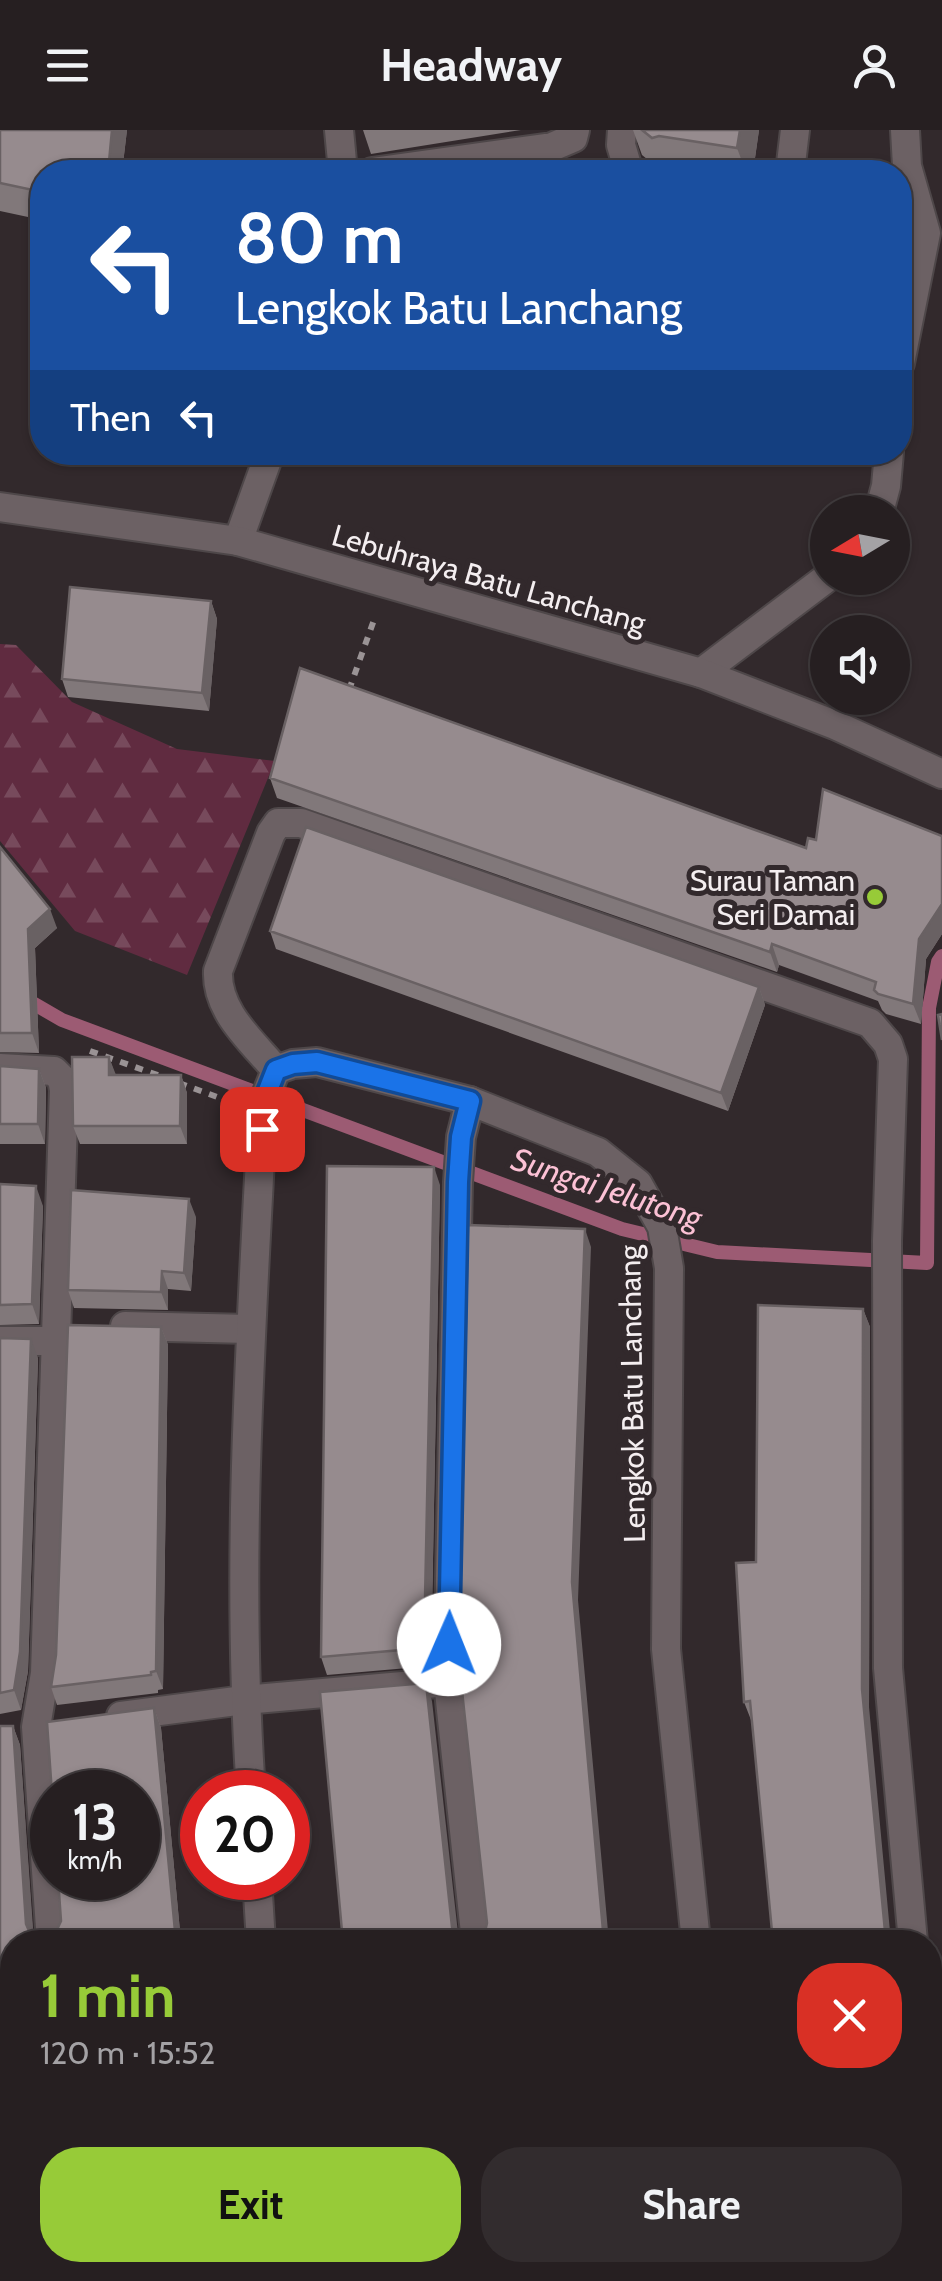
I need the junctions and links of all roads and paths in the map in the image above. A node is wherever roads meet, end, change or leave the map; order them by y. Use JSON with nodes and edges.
{"nodes":[{"id":1,"x":338,"y":130,"type":"edge"},
{"id":2,"x":575,"y":130,"type":"edge"},
{"id":3,"x":622,"y":130,"type":"edge"},
{"id":4,"x":796,"y":130,"type":"edge"},
{"id":5,"x":905,"y":130,"type":"edge"},
{"id":6,"x":342,"y":160,"type":"edge"},
{"id":7,"x":462,"y":160,"type":"edge"},
{"id":8,"x":625,"y":160,"type":"edge"},
{"id":9,"x":792,"y":160,"type":"edge"},
{"id":10,"x":907,"y":160,"type":"edge"},
{"id":11,"x":912,"y":179,"type":"edge"},
{"id":12,"x":934,"y":234,"type":"edge"},
{"id":13,"x":912,"y":317,"type":"edge"},
{"id":14,"x":265,"y":465,"type":"edge"},
{"id":15,"x":888,"y":465,"type":"edge"},
{"id":16,"x":884,"y":495,"type":"edge"},
{"id":17,"x":0,"y":507,"type":"edge"},
{"id":18,"x":238,"y":541,"type":"junction"},
{"id":19,"x":387,"y":583,"type":"junction"},
{"id":20,"x":810,"y":591,"type":"edge"},
{"id":21,"x":701,"y":673,"type":"junction"},
{"id":22,"x":347,"y":694,"type":"edge"},
{"id":23,"x":942,"y":774,"type":"edge"},
{"id":24,"x":0,"y":1068,"type":"edge"},
{"id":25,"x":276,"y":1070,"type":"junction"},
{"id":26,"x":54,"y":1072,"type":"junction"},
{"id":27,"x":470,"y":1101,"type":"junction"},
{"id":28,"x":262,"y":1121,"type":"junction"},
{"id":29,"x":72,"y":1329,"type":"junction"},
{"id":30,"x":249,"y":1329,"type":"junction"},
{"id":31,"x":0,"y":1341,"type":"edge"},
{"id":32,"x":448,"y":1682,"type":"junction"},
{"id":33,"x":244,"y":1700,"type":"junction"},
{"id":34,"x":27,"y":1728,"type":"junction"},
{"id":35,"x":249,"y":1770,"type":"edge"},
{"id":36,"x":259,"y":1900,"type":"edge"},
{"id":37,"x":50,"y":1930,"type":"edge"},
{"id":38,"x":261,"y":1930,"type":"edge"},
{"id":39,"x":475,"y":1930,"type":"edge"},
{"id":40,"x":695,"y":1930,"type":"edge"},
{"id":41,"x":912,"y":1930,"type":"edge"}],
"edges":[{"from":1,"to":6,"type":"street"},
{"from":2,"to":7,"type":"street"},
{"from":3,"to":8,"type":"street"},
{"from":4,"to":9,"type":"street"},
{"from":5,"to":10,"type":"street"},
{"from":11,"to":12,"type":"street"},
{"from":12,"to":13,"type":"street"},
{"from":14,"to":18,"type":"street"},
{"from":15,"to":16,"type":"street"},
{"from":17,"to":18,"type":"street","name":"Lebuhraya Batu Lanchang"},
{"from":18,"to":19,"type":"street","name":"Lebuhraya Batu Lanchang"},
{"from":19,"to":21,"type":"street","name":"Lebuhraya Batu Lanchang"},
{"from":19,"to":22,"type":"path"},
{"from":20,"to":21,"type":"street"},
{"from":21,"to":23,"type":"street","name":"Lebuhraya Batu Lanchang"},
{"from":24,"to":26,"type":"street"},
{"from":25,"to":27,"type":"street","name":"Lengkok Batu Lanchang"},
{"from":25,"to":28,"type":"street"},
{"from":25,"to":41,"type":"street"},
{"from":26,"to":28,"type":"path"},
{"from":26,"to":29,"type":"street"},
{"from":27,"to":32,"type":"street"},
{"from":27,"to":40,"type":"street","name":"Lengkok Batu Lanchang"},
{"from":28,"to":30,"type":"street"},
{"from":29,"to":30,"type":"street"},
{"from":29,"to":31,"type":"street"},
{"from":29,"to":34,"type":"street"},
{"from":30,"to":33,"type":"street"},
{"from":32,"to":33,"type":"street"},
{"from":32,"to":39,"type":"street"},
{"from":33,"to":34,"type":"street"},
{"from":33,"to":35,"type":"street"},
{"from":34,"to":37,"type":"street"},
{"from":36,"to":38,"type":"street"}]}
